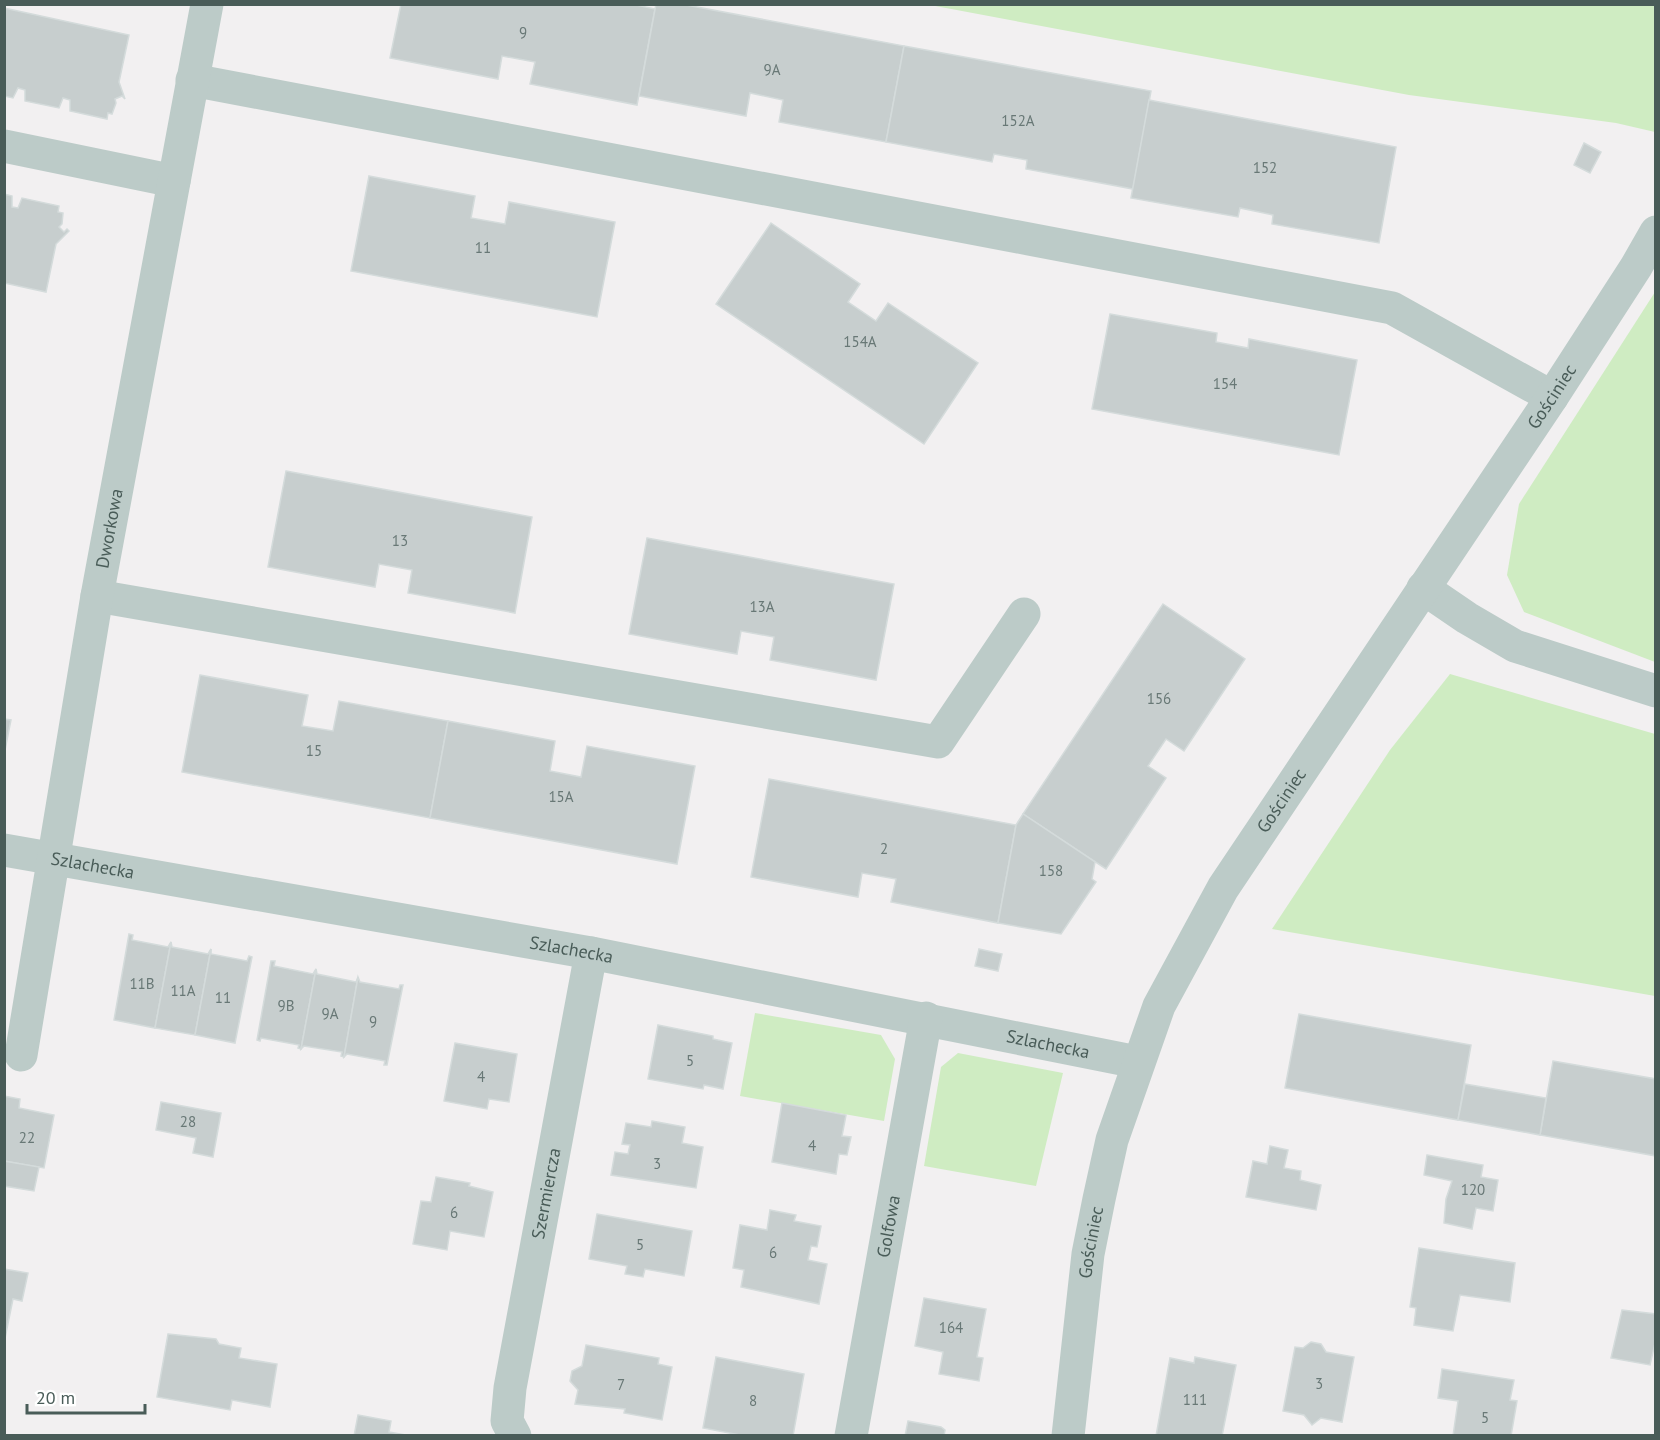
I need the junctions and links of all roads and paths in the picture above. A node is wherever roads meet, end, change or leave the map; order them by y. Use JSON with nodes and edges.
{"nodes":[{"id":1,"x":207,"y":4,"type":"edge"},
{"id":2,"x":192,"y":80,"type":"junction"},
{"id":3,"x":4,"y":146,"type":"edge"},
{"id":4,"x":174,"y":181,"type":"junction"},
{"id":5,"x":1656,"y":232,"type":"edge"},
{"id":6,"x":1552,"y":397,"type":"junction"},
{"id":7,"x":1423,"y":588,"type":"junction"},
{"id":8,"x":97,"y":596,"type":"junction"},
{"id":9,"x":1024,"y":614,"type":"dead end"},
{"id":10,"x":1656,"y":691,"type":"edge"},
{"id":11,"x":4,"y":849,"type":"edge"},
{"id":12,"x":52,"y":858,"type":"junction"},
{"id":13,"x":591,"y":953,"type":"junction"},
{"id":14,"x":926,"y":1018,"type":"junction"},
{"id":15,"x":21,"y":1055,"type":"dead end"},
{"id":16,"x":1137,"y":1062,"type":"junction"},
{"id":17,"x":514,"y":1436,"type":"edge"},
{"id":18,"x":851,"y":1436,"type":"edge"},
{"id":19,"x":1068,"y":1436,"type":"edge"}],
"edges":[{"from":1,"to":2,"type":"street","name":"Dworkowa"},
{"from":2,"to":4,"type":"street","name":"Dworkowa"},
{"from":2,"to":6,"type":"street"},
{"from":3,"to":4,"type":"street"},
{"from":4,"to":8,"type":"street","name":"Dworkowa"},
{"from":5,"to":6,"type":"street","name":"Gościniec"},
{"from":6,"to":7,"type":"street","name":"Gościniec"},
{"from":7,"to":10,"type":"street"},
{"from":7,"to":16,"type":"street","name":"Gościniec"},
{"from":8,"to":9,"type":"street"},
{"from":8,"to":12,"type":"street","name":"Dworkowa"},
{"from":11,"to":12,"type":"street","name":"Szlachecka"},
{"from":12,"to":13,"type":"street","name":"Szlachecka"},
{"from":12,"to":15,"type":"street","name":"Dworkowa"},
{"from":13,"to":14,"type":"street","name":"Szlachecka"},
{"from":13,"to":17,"type":"street","name":"Szermiercza"},
{"from":14,"to":16,"type":"street","name":"Szlachecka"},
{"from":14,"to":18,"type":"street","name":"Golfowa"},
{"from":16,"to":19,"type":"street","name":"Gościniec"}]}
